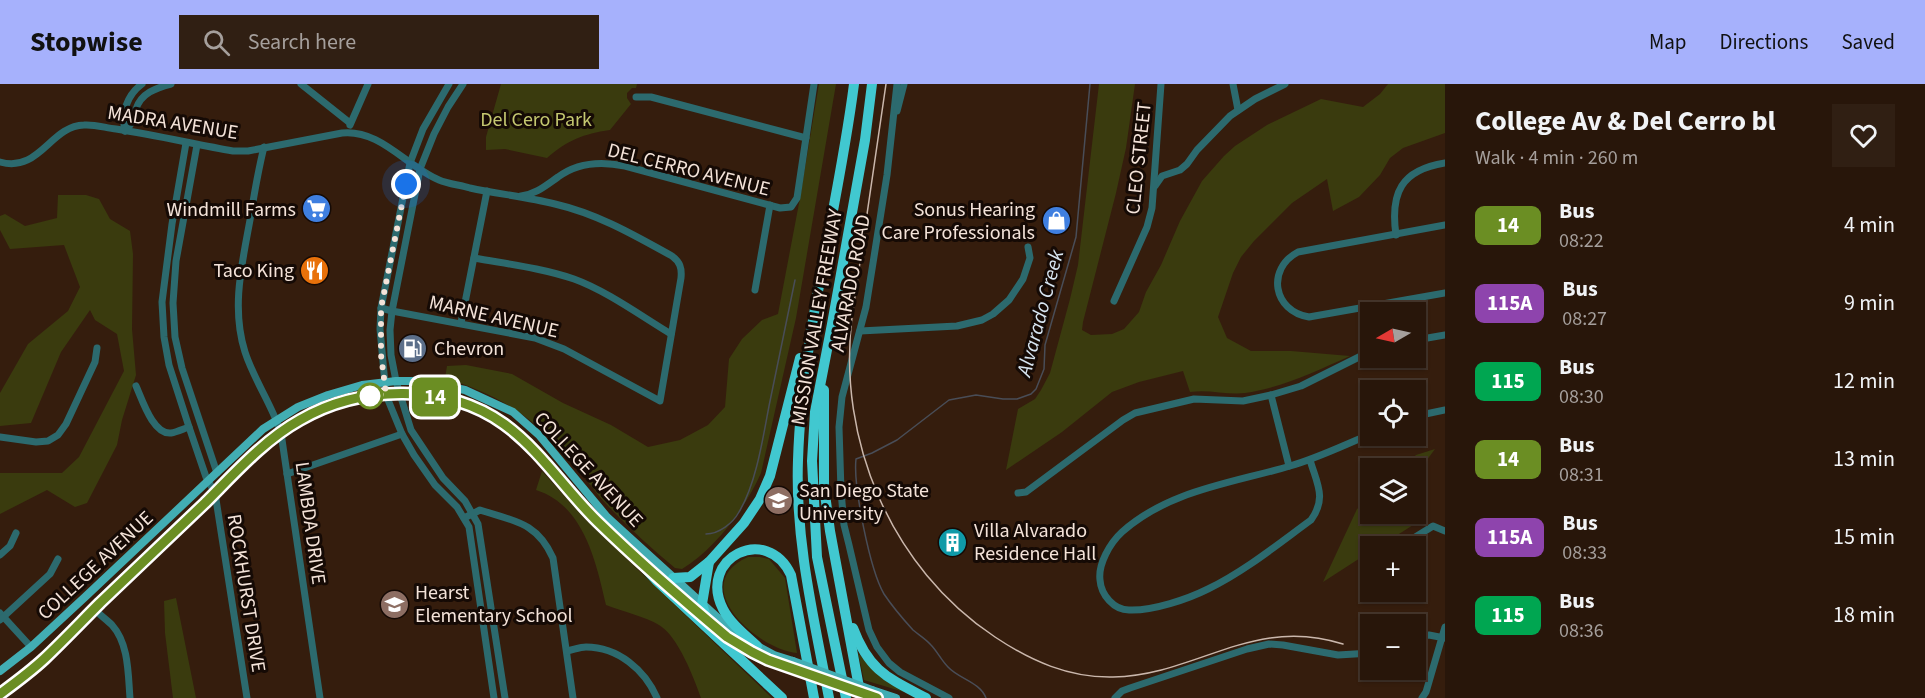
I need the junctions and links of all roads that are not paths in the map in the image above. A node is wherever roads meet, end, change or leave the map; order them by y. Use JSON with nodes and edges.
{"nodes":[{"id":1,"x":142,"y":84,"type":"edge"},
{"id":2,"x":171,"y":84,"type":"edge"},
{"id":3,"x":301,"y":84,"type":"edge"},
{"id":4,"x":368,"y":84,"type":"edge"},
{"id":5,"x":449,"y":84,"type":"edge"},
{"id":6,"x":463,"y":84,"type":"edge"},
{"id":7,"x":814,"y":84,"type":"edge"},
{"id":8,"x":854,"y":84,"type":"edge"},
{"id":9,"x":872,"y":84,"type":"edge"},
{"id":10,"x":897,"y":84,"type":"edge"},
{"id":11,"x":904,"y":84,"type":"edge"},
{"id":12,"x":1161,"y":84,"type":"edge"},
{"id":13,"x":1233,"y":84,"type":"edge"},
{"id":14,"x":1285,"y":84,"type":"edge"},
{"id":15,"x":636,"y":97,"type":"dead end"},
{"id":16,"x":1238,"y":110,"type":"junction"},
{"id":17,"x":894,"y":119,"type":"junction"},
{"id":18,"x":350,"y":123,"type":"junction"},
{"id":19,"x":125,"y":131,"type":"junction"},
{"id":20,"x":346,"y":132,"type":"junction"},
{"id":21,"x":806,"y":138,"type":"junction"},
{"id":22,"x":186,"y":143,"type":"junction"},
{"id":23,"x":197,"y":145,"type":"junction"},
{"id":24,"x":264,"y":147,"type":"junction"},
{"id":25,"x":0,"y":162,"type":"edge"},
{"id":26,"x":410,"y":163,"type":"junction"},
{"id":27,"x":1445,"y":163,"type":"edge"},
{"id":28,"x":420,"y":170,"type":"junction"},
{"id":29,"x":487,"y":191,"type":"junction"},
{"id":30,"x":1154,"y":192,"type":"junction"},
{"id":31,"x":514,"y":197,"type":"junction"},
{"id":32,"x":770,"y":205,"type":"junction"},
{"id":33,"x":1445,"y":225,"type":"edge"},
{"id":34,"x":1396,"y":234,"type":"junction"},
{"id":35,"x":1028,"y":247,"type":"dead end"},
{"id":36,"x":474,"y":258,"type":"junction"},
{"id":37,"x":818,"y":288,"type":"junction"},
{"id":38,"x":754,"y":290,"type":"dead end"},
{"id":39,"x":1445,"y":293,"type":"edge"},
{"id":40,"x":1114,"y":301,"type":"dead end"},
{"id":41,"x":381,"y":308,"type":"junction"},
{"id":42,"x":392,"y":311,"type":"junction"},
{"id":43,"x":461,"y":323,"type":"junction"},
{"id":44,"x":860,"y":331,"type":"junction"},
{"id":45,"x":671,"y":334,"type":"junction"},
{"id":46,"x":1445,"y":334,"type":"edge"},
{"id":47,"x":1426,"y":338,"type":"edge"},
{"id":48,"x":97,"y":348,"type":"dead end"},
{"id":49,"x":1360,"y":356,"type":"edge"},
{"id":50,"x":824,"y":364,"type":"junction"},
{"id":51,"x":396,"y":381,"type":"junction"},
{"id":52,"x":384,"y":382,"type":"junction"},
{"id":53,"x":136,"y":386,"type":"dead end"},
{"id":54,"x":386,"y":394,"type":"junction"},
{"id":55,"x":399,"y":394,"type":"junction"},
{"id":56,"x":1271,"y":395,"type":"junction"},
{"id":57,"x":1445,"y":410,"type":"edge"},
{"id":58,"x":1426,"y":414,"type":"edge"},
{"id":59,"x":277,"y":421,"type":"junction"},
{"id":60,"x":189,"y":427,"type":"junction"},
{"id":61,"x":281,"y":433,"type":"junction"},
{"id":62,"x":402,"y":434,"type":"junction"},
{"id":63,"x":0,"y":437,"type":"edge"},
{"id":64,"x":1360,"y":439,"type":"edge"},
{"id":65,"x":1310,"y":460,"type":"junction"},
{"id":66,"x":1289,"y":466,"type":"junction"},
{"id":67,"x":217,"y":473,"type":"junction"},
{"id":68,"x":287,"y":474,"type":"junction"},
{"id":69,"x":209,"y":482,"type":"junction"},
{"id":70,"x":215,"y":493,"type":"junction"},
{"id":71,"x":1018,"y":493,"type":"dead end"},
{"id":72,"x":473,"y":513,"type":"junction"},
{"id":73,"x":464,"y":518,"type":"junction"},
{"id":74,"x":1445,"y":531,"type":"edge"},
{"id":75,"x":16,"y":532,"type":"dead end"},
{"id":76,"x":1418,"y":536,"type":"edge"},
{"id":77,"x":622,"y":544,"type":"junction"},
{"id":78,"x":0,"y":555,"type":"edge"},
{"id":79,"x":58,"y":559,"type":"dead end"},
{"id":80,"x":709,"y":562,"type":"junction"},
{"id":81,"x":838,"y":577,"type":"junction"},
{"id":82,"x":673,"y":578,"type":"junction"},
{"id":83,"x":702,"y":604,"type":"junction"},
{"id":84,"x":94,"y":609,"type":"junction"},
{"id":85,"x":1,"y":617,"type":"edge"},
{"id":86,"x":707,"y":620,"type":"junction"},
{"id":87,"x":1445,"y":627,"type":"edge"},
{"id":88,"x":1426,"y":635,"type":"edge"},
{"id":89,"x":1443,"y":637,"type":"edge"},
{"id":90,"x":757,"y":646,"type":"junction"},
{"id":91,"x":31,"y":647,"type":"junction"},
{"id":92,"x":567,"y":651,"type":"junction"},
{"id":93,"x":1360,"y":654,"type":"edge"},
{"id":94,"x":793,"y":665,"type":"junction"},
{"id":95,"x":0,"y":671,"type":"edge"},
{"id":96,"x":0,"y":694,"type":"edge"},
{"id":97,"x":871,"y":696,"type":"edge"},
{"id":98,"x":130,"y":698,"type":"edge"},
{"id":99,"x":247,"y":698,"type":"edge"},
{"id":100,"x":320,"y":698,"type":"edge"},
{"id":101,"x":494,"y":698,"type":"edge"},
{"id":102,"x":505,"y":698,"type":"edge"},
{"id":103,"x":573,"y":698,"type":"edge"},
{"id":104,"x":657,"y":698,"type":"edge"},
{"id":105,"x":782,"y":698,"type":"edge"},
{"id":106,"x":814,"y":698,"type":"edge"},
{"id":107,"x":829,"y":698,"type":"edge"},
{"id":108,"x":846,"y":698,"type":"edge"},
{"id":109,"x":896,"y":698,"type":"edge"},
{"id":110,"x":926,"y":698,"type":"edge"},
{"id":111,"x":949,"y":698,"type":"edge"},
{"id":112,"x":1115,"y":698,"type":"edge"},
{"id":113,"x":1422,"y":698,"type":"edge"}],
"edges":[{"from":1,"to":19,"type":"street"},
{"from":2,"to":19,"type":"street"},
{"from":3,"to":18,"type":"street"},
{"from":4,"to":18,"type":"street"},
{"from":5,"to":26,"type":"street"},
{"from":6,"to":28,"type":"street"},
{"from":7,"to":21,"type":"street"},
{"from":8,"to":37,"type":"highway","name":"MISSION VALLEY FREEWAY"},
{"from":9,"to":50,"type":"highway","name":"MISSION VALLEY FREEWAY"},
{"from":10,"to":17,"type":"street","name":"ALVARADO ROAD"},
{"from":11,"to":17,"type":"street","name":"ALVARADO ROAD"},
{"from":12,"to":30,"type":"street","name":"CLEO STREET"},
{"from":13,"to":16,"type":"street"},
{"from":14,"to":16,"type":"street"},
{"from":15,"to":21,"type":"street"},
{"from":16,"to":30,"type":"street"},
{"from":17,"to":44,"type":"street","name":"ALVARADO ROAD"},
{"from":18,"to":20,"type":"street"},
{"from":19,"to":22,"type":"street","name":"MADRA AVENUE"},
{"from":19,"to":25,"type":"street","name":"MADRA AVENUE"},
{"from":20,"to":24,"type":"street","name":"MADRA AVENUE"},
{"from":20,"to":26,"type":"street","name":"MADRA AVENUE"},
{"from":21,"to":32,"type":"street","name":"DEL CERRO AVENUE"},
{"from":22,"to":23,"type":"street","name":"MADRA AVENUE"},
{"from":22,"to":60,"type":"street","name":"ROCKHURST DRIVE"},
{"from":23,"to":24,"type":"street","name":"MADRA AVENUE"},
{"from":23,"to":67,"type":"street"},
{"from":24,"to":59,"type":"street","name":"LAMBDA DRIVE"},
{"from":26,"to":28,"type":"street","name":"MADRA AVENUE"},
{"from":26,"to":41,"type":"street"},
{"from":27,"to":34,"type":"street"},
{"from":28,"to":29,"type":"street","name":"MADRA AVENUE"},
{"from":28,"to":42,"type":"street"},
{"from":29,"to":31,"type":"street","name":"MADRA AVENUE"},
{"from":29,"to":36,"type":"street"},
{"from":30,"to":40,"type":"street","name":"CLEO STREET"},
{"from":31,"to":32,"type":"street","name":"DEL CERRO AVENUE"},
{"from":31,"to":45,"type":"street","name":"MADRA AVENUE"},
{"from":32,"to":38,"type":"street"},
{"from":33,"to":34,"type":"street"},
{"from":34,"to":39,"type":"street"},
{"from":35,"to":44,"type":"street"},
{"from":36,"to":43,"type":"street"},
{"from":36,"to":45,"type":"street"},
{"from":37,"to":80,"type":"highway"},
{"from":37,"to":107,"type":"highway","name":"MISSION VALLEY FREEWAY"},
{"from":41,"to":42,"type":"street","name":"MARNE AVENUE"},
{"from":41,"to":52,"type":"street"},
{"from":42,"to":43,"type":"street","name":"MARNE AVENUE"},
{"from":42,"to":51,"type":"street"},
{"from":43,"to":45,"type":"street","name":"MARNE AVENUE"},
{"from":44,"to":111,"type":"street","name":"ALVARADO ROAD"},
{"from":46,"to":47,"type":"street"},
{"from":48,"to":63,"type":"street"},
{"from":49,"to":56,"type":"street"},
{"from":50,"to":81,"type":"highway"},
{"from":50,"to":108,"type":"highway","name":"MISSION VALLEY FREEWAY"},
{"from":51,"to":52,"type":"main road","name":"COLLEGE AVENUE"},
{"from":51,"to":55,"type":"street"},
{"from":51,"to":82,"type":"main road","name":"COLLEGE AVENUE"},
{"from":52,"to":54,"type":"street"},
{"from":52,"to":59,"type":"main road","name":"COLLEGE AVENUE"},
{"from":53,"to":60,"type":"street"},
{"from":54,"to":55,"type":"main road","name":"COLLEGE AVENUE"},
{"from":54,"to":61,"type":"main road","name":"COLLEGE AVENUE"},
{"from":54,"to":62,"type":"street"},
{"from":55,"to":72,"type":"street"},
{"from":55,"to":77,"type":"main road","name":"COLLEGE AVENUE"},
{"from":56,"to":66,"type":"street"},
{"from":56,"to":71,"type":"street"},
{"from":57,"to":58,"type":"street"},
{"from":59,"to":61,"type":"street","name":"LAMBDA DRIVE"},
{"from":59,"to":67,"type":"main road","name":"COLLEGE AVENUE"},
{"from":60,"to":69,"type":"street","name":"ROCKHURST DRIVE"},
{"from":61,"to":68,"type":"street","name":"LAMBDA DRIVE"},
{"from":61,"to":70,"type":"main road","name":"COLLEGE AVENUE"},
{"from":62,"to":68,"type":"street"},
{"from":62,"to":73,"type":"street"},
{"from":64,"to":65,"type":"street"},
{"from":65,"to":66,"type":"street"},
{"from":65,"to":66,"type":"street"},
{"from":67,"to":69,"type":"main road","name":"COLLEGE AVENUE"},
{"from":68,"to":100,"type":"street","name":"LAMBDA DRIVE"},
{"from":69,"to":70,"type":"street","name":"ROCKHURST DRIVE"},
{"from":69,"to":91,"type":"main road","name":"COLLEGE AVENUE"},
{"from":70,"to":84,"type":"main road","name":"COLLEGE AVENUE"},
{"from":70,"to":99,"type":"street","name":"ROCKHURST DRIVE"},
{"from":72,"to":73,"type":"street"},
{"from":72,"to":92,"type":"street"},
{"from":72,"to":102,"type":"street"},
{"from":73,"to":101,"type":"street"},
{"from":74,"to":76,"type":"street"},
{"from":75,"to":78,"type":"street"},
{"from":77,"to":86,"type":"main road","name":"COLLEGE AVENUE"},
{"from":77,"to":105,"type":"highway"},
{"from":79,"to":85,"type":"street"},
{"from":80,"to":82,"type":"highway"},
{"from":80,"to":83,"type":"highway"},
{"from":81,"to":97,"type":"highway"},
{"from":81,"to":110,"type":"highway"},
{"from":82,"to":83,"type":"main road","name":"COLLEGE AVENUE"},
{"from":83,"to":86,"type":"highway"},
{"from":83,"to":90,"type":"main road","name":"COLLEGE AVENUE"},
{"from":84,"to":96,"type":"main road","name":"COLLEGE AVENUE"},
{"from":84,"to":98,"type":"street"},
{"from":85,"to":91,"type":"street"},
{"from":86,"to":94,"type":"main road","name":"COLLEGE AVENUE"},
{"from":87,"to":89,"type":"street"},
{"from":88,"to":89,"type":"street"},
{"from":89,"to":113,"type":"street"},
{"from":90,"to":94,"type":"main road","name":"COLLEGE AVENUE"},
{"from":90,"to":106,"type":"highway"},
{"from":91,"to":95,"type":"main road","name":"COLLEGE AVENUE"},
{"from":92,"to":103,"type":"street"},
{"from":92,"to":104,"type":"street"},
{"from":93,"to":112,"type":"street"},
{"from":94,"to":97,"type":"main road","name":"COLLEGE AVENUE","bridge":true},
{"from":97,"to":109,"type":"main road","name":"COLLEGE AVENUE"}]}
